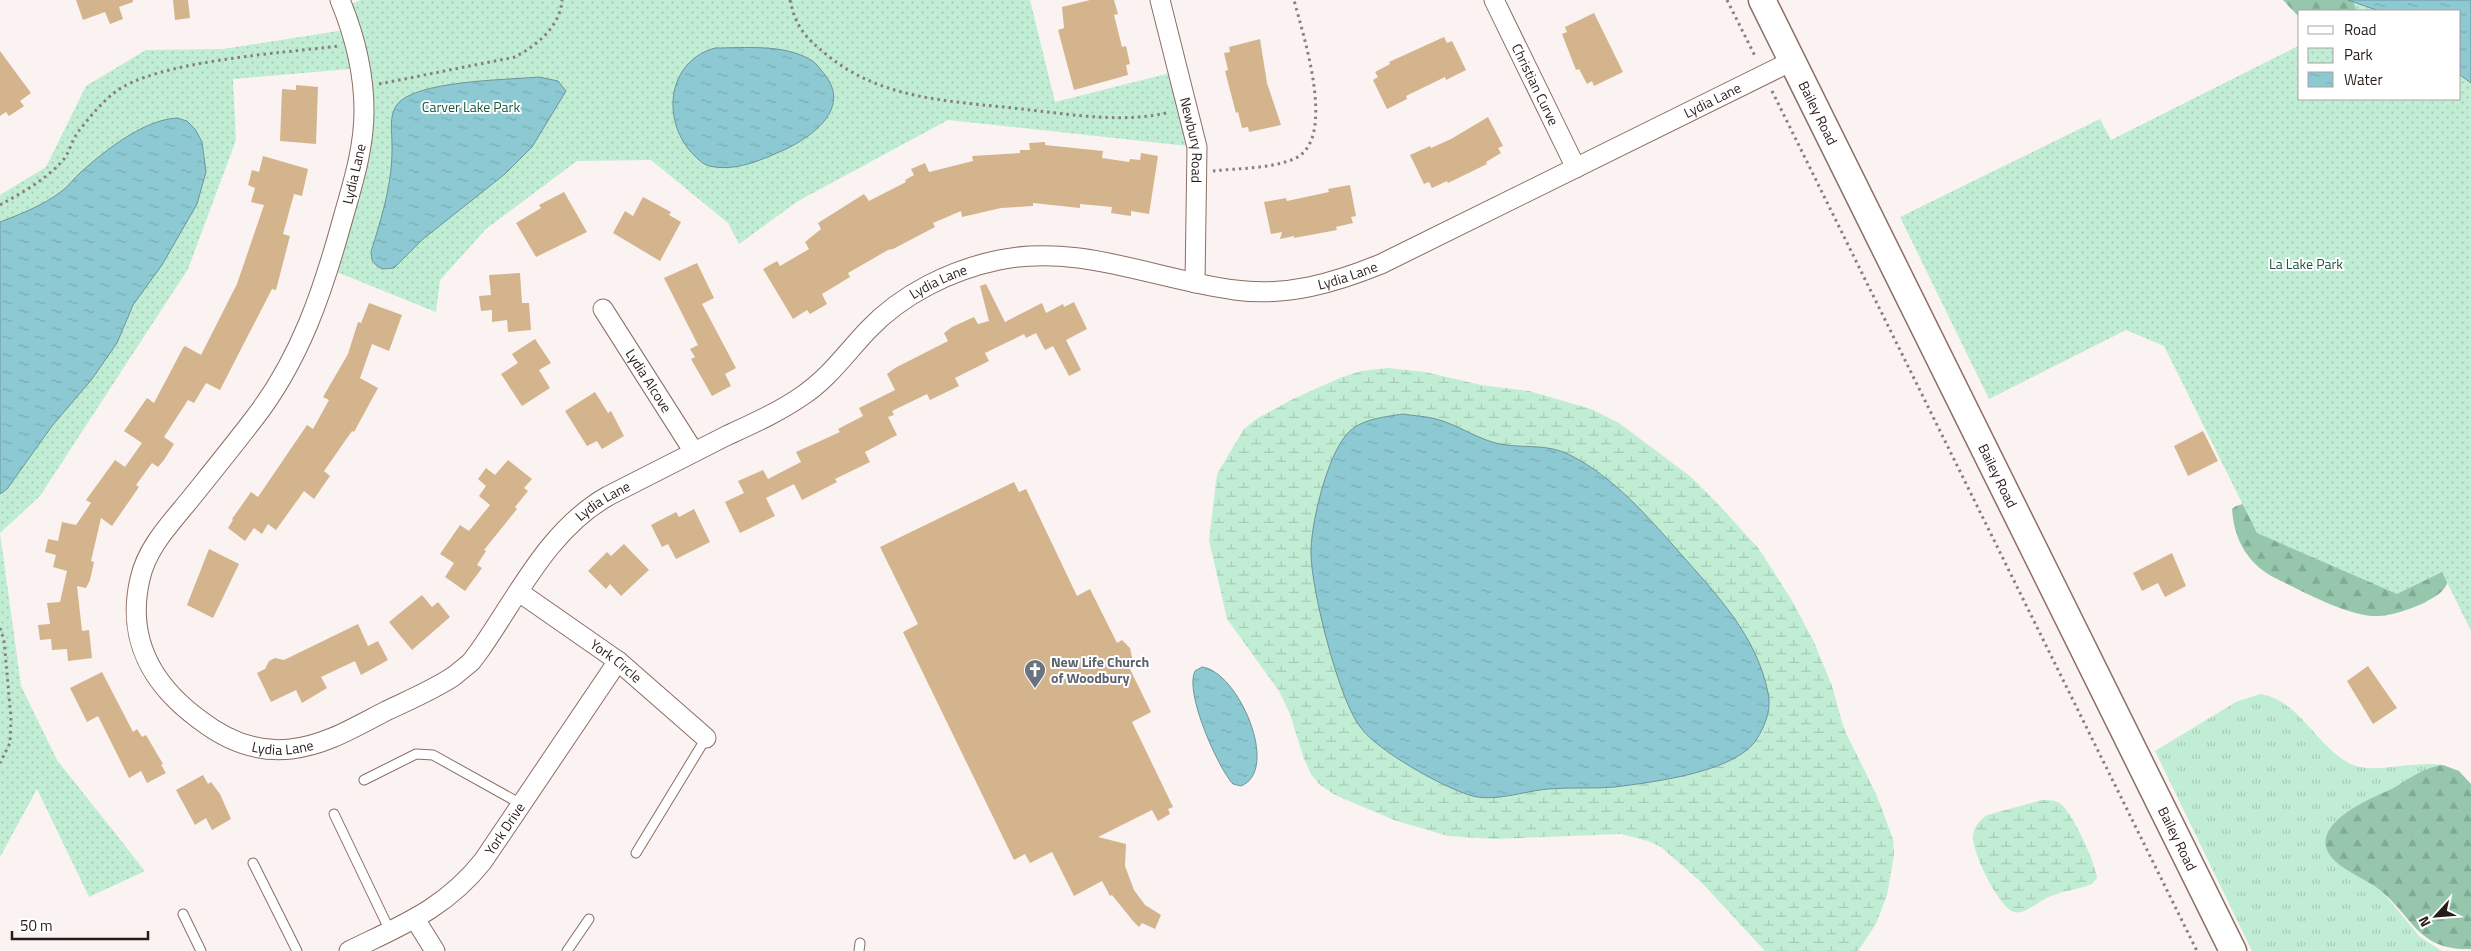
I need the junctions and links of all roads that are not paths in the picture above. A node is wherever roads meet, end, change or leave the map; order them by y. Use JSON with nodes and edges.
{"nodes":[{"id":1,"x":340,"y":0,"type":"edge"},
{"id":2,"x":1160,"y":0,"type":"edge"},
{"id":3,"x":1494,"y":0,"type":"edge"},
{"id":4,"x":1762,"y":0,"type":"edge"},
{"id":5,"x":1792,"y":61,"type":"junction"},
{"id":6,"x":1576,"y":168,"type":"junction"},
{"id":7,"x":1195,"y":283,"type":"junction"},
{"id":8,"x":603,"y":308,"type":"dead end"},
{"id":9,"x":694,"y":452,"type":"junction"},
{"id":10,"x":519,"y":592,"type":"junction"},
{"id":11,"x":618,"y":661,"type":"junction"},
{"id":12,"x":706,"y":738,"type":"joint"},
{"id":13,"x":364,"y":780,"type":"dead end"},
{"id":14,"x":521,"y":804,"type":"junction"},
{"id":15,"x":334,"y":814,"type":"dead end"},
{"id":16,"x":636,"y":853,"type":"dead end"},
{"id":17,"x":253,"y":863,"type":"dead end"},
{"id":18,"x":183,"y":914,"type":"dead end"},
{"id":19,"x":415,"y":919,"type":"junction"},
{"id":20,"x":589,"y":919,"type":"dead end"},
{"id":21,"x":390,"y":931,"type":"junction"},
{"id":22,"x":201,"y":951,"type":"edge"},
{"id":23,"x":297,"y":951,"type":"edge"},
{"id":24,"x":349,"y":951,"type":"edge"},
{"id":25,"x":435,"y":951,"type":"edge"},
{"id":26,"x":566,"y":951,"type":"edge"},
{"id":27,"x":2233,"y":951,"type":"edge"}],
"edges":[{"from":1,"to":10,"type":"street","name":"Lydia Lane"},
{"from":2,"to":7,"type":"street","name":"Newbury Road"},
{"from":3,"to":6,"type":"street","name":"Christian Curve"},
{"from":4,"to":5,"type":"main road","name":"Bailey Road"},
{"from":5,"to":6,"type":"street","name":"Lydia Lane"},
{"from":5,"to":27,"type":"main road","name":"Bailey Road"},
{"from":6,"to":7,"type":"street","name":"Lydia Lane"},
{"from":7,"to":9,"type":"street","name":"Lydia Lane"},
{"from":8,"to":9,"type":"street","name":"Lydia Alcove"},
{"from":9,"to":10,"type":"street","name":"Lydia Lane"},
{"from":10,"to":11,"type":"street","name":"York Circle"},
{"from":11,"to":12,"type":"street","name":"York Circle"},
{"from":11,"to":14,"type":"street","name":"York Drive"},
{"from":12,"to":16,"type":"lane"},
{"from":13,"to":14,"type":"lane"},
{"from":14,"to":19,"type":"street","name":"York Drive"},
{"from":15,"to":21,"type":"lane"},
{"from":17,"to":23,"type":"lane"},
{"from":18,"to":22,"type":"lane"},
{"from":19,"to":21,"type":"street","name":"York Drive"},
{"from":19,"to":25,"type":"street"},
{"from":20,"to":26,"type":"lane"},
{"from":21,"to":24,"type":"street","name":"York Drive"}]}
